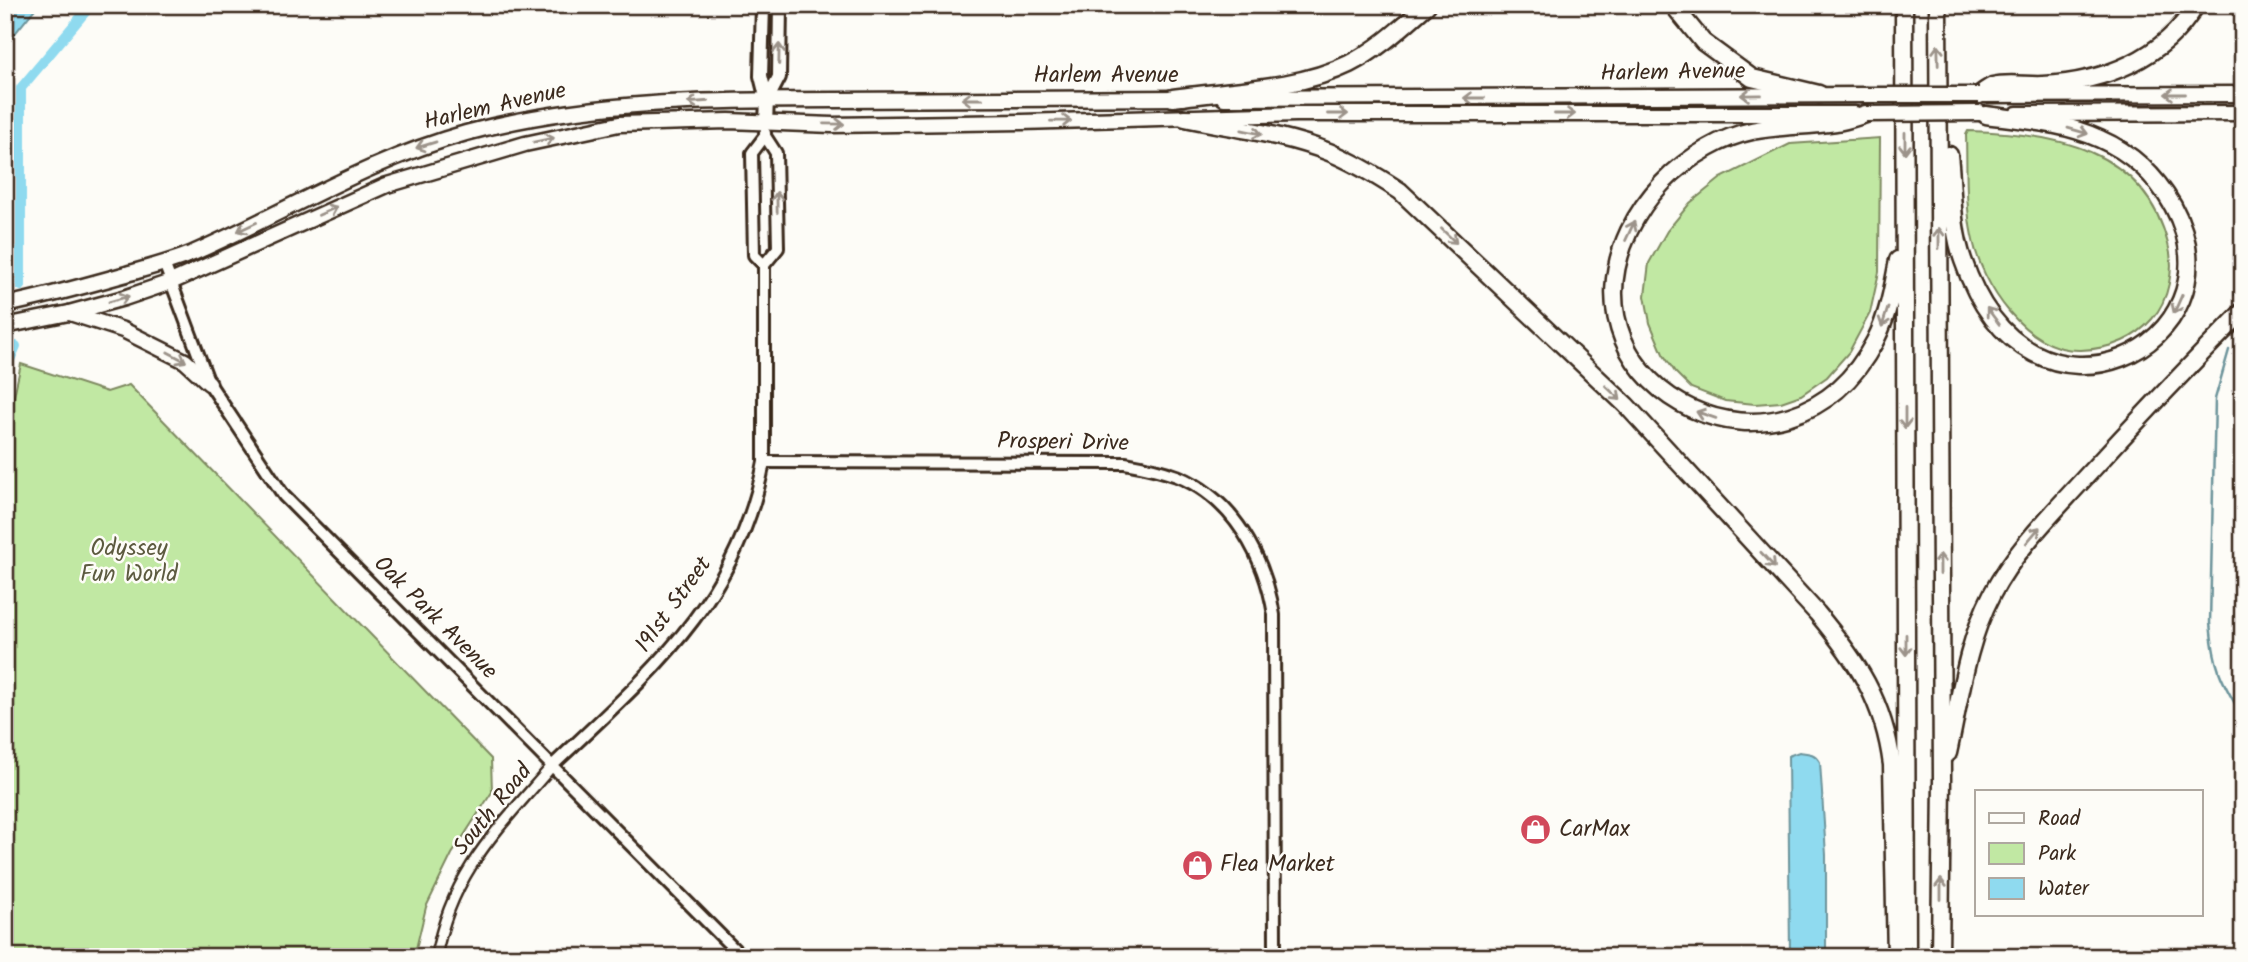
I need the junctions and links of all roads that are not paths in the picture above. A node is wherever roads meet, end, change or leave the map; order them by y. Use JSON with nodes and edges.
{"nodes":[{"id":1,"x":763,"y":5,"type":"edge"},
{"id":2,"x":780,"y":5,"type":"edge"},
{"id":3,"x":1427,"y":5,"type":"edge"},
{"id":4,"x":1673,"y":5,"type":"edge"},
{"id":5,"x":1902,"y":5,"type":"edge"},
{"id":6,"x":1940,"y":5,"type":"edge"},
{"id":7,"x":2196,"y":5,"type":"edge"},
{"id":8,"x":1819,"y":94,"type":"junction"},
{"id":9,"x":2243,"y":94,"type":"edge"},
{"id":10,"x":1979,"y":95,"type":"junction"},
{"id":11,"x":1173,"y":98,"type":"junction"},
{"id":12,"x":766,"y":100,"type":"junction"},
{"id":13,"x":2243,"y":113,"type":"edge"},
{"id":14,"x":1866,"y":114,"type":"junction"},
{"id":15,"x":1983,"y":114,"type":"junction"},
{"id":16,"x":1185,"y":118,"type":"junction"},
{"id":17,"x":765,"y":129,"type":"junction"},
{"id":18,"x":1940,"y":136,"type":"junction"},
{"id":19,"x":1905,"y":227,"type":"junction"},
{"id":20,"x":164,"y":263,"type":"junction"},
{"id":21,"x":764,"y":265,"type":"junction"},
{"id":22,"x":171,"y":282,"type":"junction"},
{"id":23,"x":5,"y":305,"type":"edge"},
{"id":24,"x":2243,"y":312,"type":"edge"},
{"id":25,"x":69,"y":313,"type":"junction"},
{"id":26,"x":5,"y":326,"type":"edge"},
{"id":27,"x":209,"y":383,"type":"junction"},
{"id":28,"x":764,"y":462,"type":"junction"},
{"id":29,"x":552,"y":766,"type":"junction"},
{"id":30,"x":1942,"y":779,"type":"junction"},
{"id":31,"x":436,"y":957,"type":"edge"},
{"id":32,"x":743,"y":957,"type":"edge"},
{"id":33,"x":1275,"y":957,"type":"edge"},
{"id":34,"x":1896,"y":957,"type":"edge"},
{"id":35,"x":1907,"y":957,"type":"edge"},
{"id":36,"x":1940,"y":957,"type":"edge"}],
"edges":[{"from":1,"to":12,"type":"main road","name":"191st Street"},
{"from":12,"to":2,"type":"main road","name":"191st Street","one_way":true},
{"from":3,"to":11,"type":"highway"},
{"from":4,"to":8,"type":"highway"},
{"from":5,"to":19,"type":"highway","one_way":true},
{"from":18,"to":6,"type":"highway","one_way":true},
{"from":7,"to":10,"type":"highway"},
{"from":8,"to":10,"type":"main road","name":"Harlem Avenue","bridge":true},
{"from":8,"to":11,"type":"main road","name":"Harlem Avenue","one_way":true},
{"from":9,"to":10,"type":"main road","name":"Harlem Avenue","one_way":true},
{"from":11,"to":12,"type":"main road","name":"Harlem Avenue","one_way":true},
{"from":12,"to":17,"type":"main road","name":"191st Street"},
{"from":12,"to":20,"type":"main road","name":"Harlem Avenue","one_way":true},
{"from":13,"to":15,"type":"main road","name":"Harlem Avenue"},
{"from":14,"to":15,"type":"main road","name":"Harlem Avenue","bridge":true},
{"from":16,"to":14,"type":"main road","name":"Harlem Avenue","one_way":true},
{"from":19,"to":14,"type":"highway","one_way":true},
{"from":15,"to":18,"type":"highway","one_way":true},
{"from":17,"to":16,"type":"main road","name":"Harlem Avenue","one_way":true},
{"from":16,"to":34,"type":"highway","one_way":true},
{"from":21,"to":17,"type":"street","name":"191st Street","one_way":true},
{"from":17,"to":21,"type":"street","name":"191st Street"},
{"from":22,"to":17,"type":"main road","name":"Harlem Avenue","one_way":true},
{"from":30,"to":18,"type":"highway","one_way":true},
{"from":19,"to":35,"type":"highway","one_way":true},
{"from":20,"to":22,"type":"street","name":"Oak Park Avenue"},
{"from":20,"to":23,"type":"main road","name":"Harlem Avenue"},
{"from":21,"to":28,"type":"street","name":"191st Street"},
{"from":25,"to":22,"type":"main road","name":"Harlem Avenue","one_way":true},
{"from":22,"to":27,"type":"street","name":"Oak Park Avenue"},
{"from":30,"to":24,"type":"highway","one_way":true},
{"from":25,"to":26,"type":"main road","name":"Harlem Avenue"},
{"from":25,"to":27,"type":"main road","one_way":true},
{"from":27,"to":29,"type":"street","name":"Oak Park Avenue"},
{"from":28,"to":29,"type":"street","name":"191st Street"},
{"from":28,"to":33,"type":"street","name":"Prosperi Drive"},
{"from":29,"to":31,"type":"street","name":"South Road"},
{"from":29,"to":32,"type":"street","name":"Oak Park Avenue"},
{"from":36,"to":30,"type":"highway","one_way":true}]}
